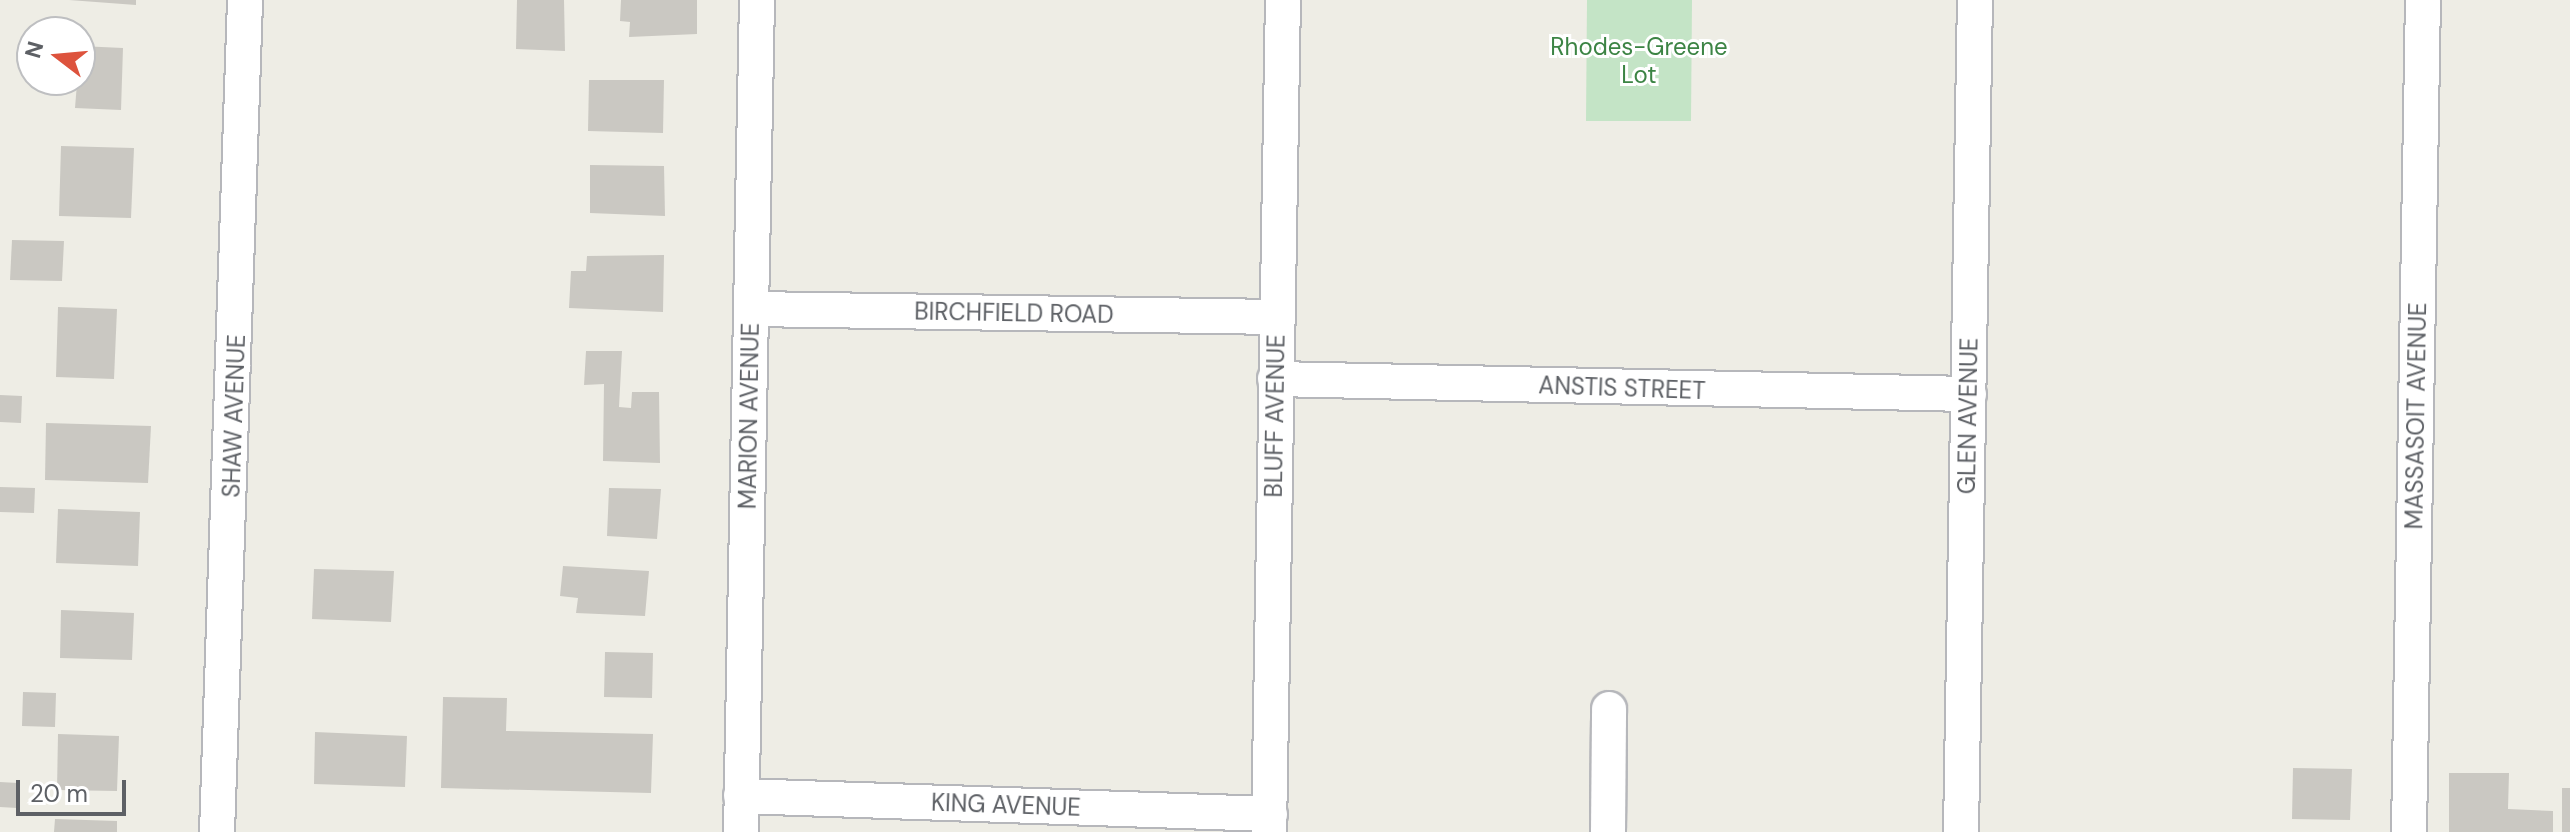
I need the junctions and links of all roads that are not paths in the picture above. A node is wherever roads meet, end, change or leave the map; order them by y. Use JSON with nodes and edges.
{"nodes":[{"id":1,"x":245,"y":0,"type":"edge"},
{"id":2,"x":757,"y":0,"type":"edge"},
{"id":3,"x":1283,"y":0,"type":"edge"},
{"id":4,"x":1975,"y":0,"type":"edge"},
{"id":5,"x":2423,"y":0,"type":"edge"},
{"id":6,"x":751,"y":309,"type":"junction"},
{"id":7,"x":1276,"y":317,"type":"junction"},
{"id":8,"x":1275,"y":379,"type":"junction"},
{"id":9,"x":1969,"y":394,"type":"junction"},
{"id":10,"x":1609,"y":709,"type":"dead end"},
{"id":11,"x":741,"y":796,"type":"junction"},
{"id":12,"x":1270,"y":823,"type":"edge"},
{"id":13,"x":217,"y":832,"type":"edge"},
{"id":14,"x":741,"y":832,"type":"edge"},
{"id":15,"x":1608,"y":832,"type":"edge"},
{"id":16,"x":1961,"y":832,"type":"edge"},
{"id":17,"x":2409,"y":832,"type":"edge"}],
"edges":[{"from":1,"to":13,"type":"street","name":"SHAW AVENUE"},
{"from":2,"to":6,"type":"street","name":"MARION AVENUE"},
{"from":3,"to":7,"type":"street","name":"BLUFF AVENUE"},
{"from":4,"to":9,"type":"street","name":"GLEN AVENUE"},
{"from":5,"to":17,"type":"street","name":"MASSASOIT AVENUE"},
{"from":6,"to":7,"type":"street","name":"BIRCHFIELD ROAD"},
{"from":6,"to":11,"type":"street","name":"MARION AVENUE"},
{"from":7,"to":8,"type":"street","name":"BLUFF AVENUE"},
{"from":8,"to":9,"type":"street","name":"ANSTIS STREET"},
{"from":8,"to":12,"type":"street","name":"BLUFF AVENUE"},
{"from":9,"to":16,"type":"street","name":"GLEN AVENUE"},
{"from":10,"to":15,"type":"street"},
{"from":11,"to":12,"type":"street","name":"KING AVENUE"},
{"from":11,"to":14,"type":"street","name":"MARION AVENUE"}]}
